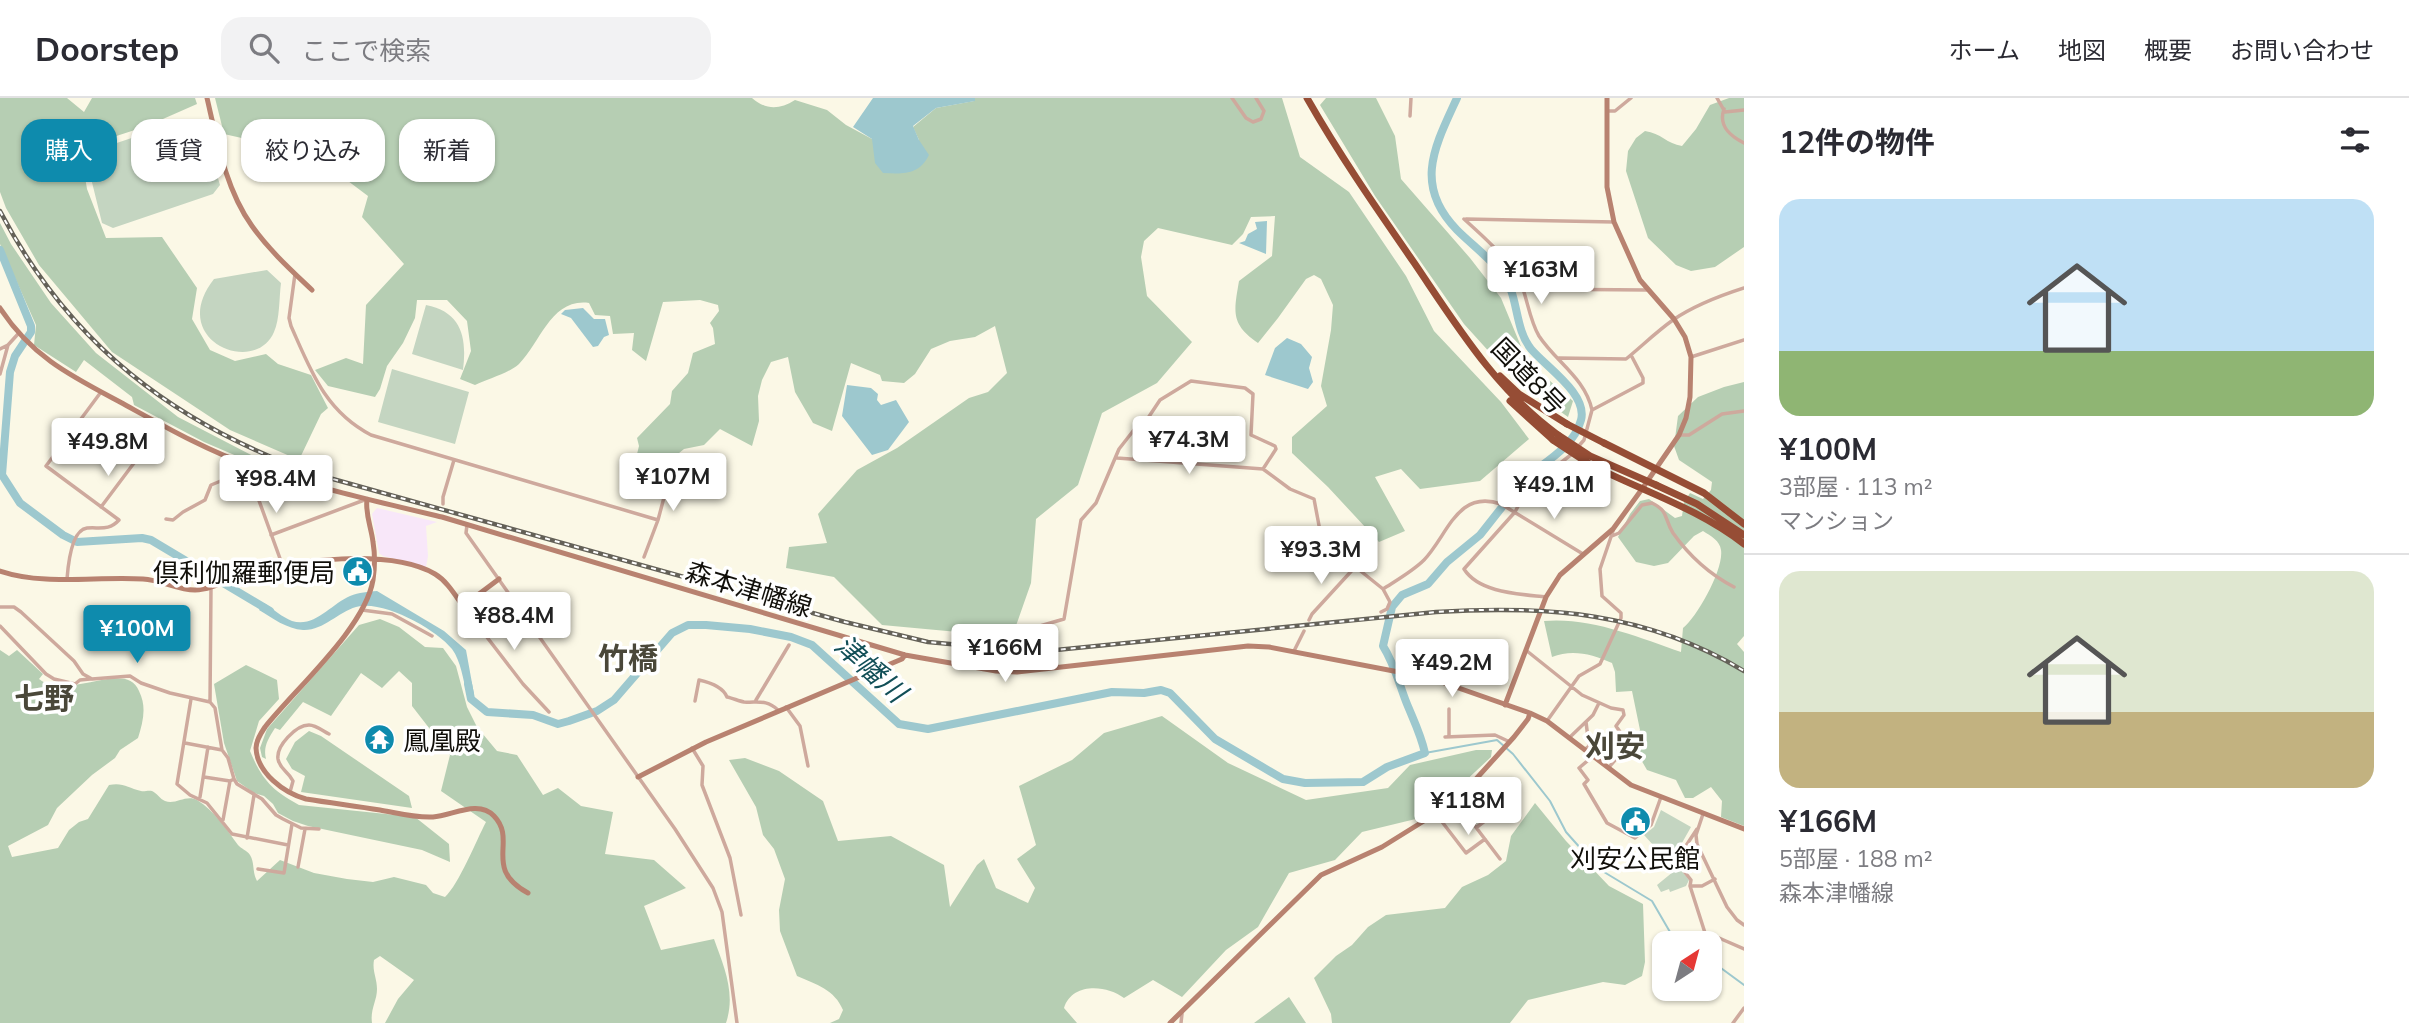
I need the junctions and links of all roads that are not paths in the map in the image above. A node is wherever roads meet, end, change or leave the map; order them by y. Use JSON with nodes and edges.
{"nodes":[{"id":1,"x":207,"y":98,"type":"edge"},
{"id":2,"x":1232,"y":98,"type":"edge"},
{"id":3,"x":1256,"y":98,"type":"edge"},
{"id":4,"x":1307,"y":98,"type":"edge"},
{"id":5,"x":1411,"y":98,"type":"edge"},
{"id":6,"x":1607,"y":98,"type":"edge"},
{"id":7,"x":1631,"y":98,"type":"edge"},
{"id":8,"x":1717,"y":98,"type":"edge"},
{"id":9,"x":1724,"y":109,"type":"junction"},
{"id":10,"x":1744,"y":110,"type":"edge"},
{"id":11,"x":1607,"y":111,"type":"junction"},
{"id":12,"x":1410,"y":116,"type":"dead end"},
{"id":13,"x":1744,"y":144,"type":"edge"},
{"id":14,"x":1614,"y":222,"type":"junction"},
{"id":15,"x":295,"y":274,"type":"junction"},
{"id":16,"x":1744,"y":288,"type":"edge"},
{"id":17,"x":1522,"y":289,"type":"junction"},
{"id":18,"x":312,"y":290,"type":"dead end"},
{"id":19,"x":1647,"y":290,"type":"junction"},
{"id":20,"x":0,"y":308,"type":"edge"},
{"id":21,"x":1674,"y":319,"type":"junction"},
{"id":22,"x":18,"y":334,"type":"junction"},
{"id":23,"x":1463,"y":334,"type":"junction"},
{"id":24,"x":1744,"y":340,"type":"edge"},
{"id":25,"x":8,"y":345,"type":"junction"},
{"id":26,"x":0,"y":349,"type":"edge"},
{"id":27,"x":1631,"y":355,"type":"junction"},
{"id":28,"x":1691,"y":357,"type":"junction"},
{"id":29,"x":1557,"y":358,"type":"junction"},
{"id":30,"x":0,"y":374,"type":"edge"},
{"id":31,"x":101,"y":392,"type":"junction"},
{"id":32,"x":1592,"y":410,"type":"junction"},
{"id":33,"x":1744,"y":411,"type":"edge"},
{"id":34,"x":1679,"y":435,"type":"junction"},
{"id":35,"x":1555,"y":438,"type":"junction"},
{"id":36,"x":1117,"y":458,"type":"junction"},
{"id":37,"x":454,"y":460,"type":"junction"},
{"id":38,"x":674,"y":460,"type":"dead end"},
{"id":39,"x":134,"y":463,"type":"dead end"},
{"id":40,"x":249,"y":465,"type":"junction"},
{"id":41,"x":1657,"y":468,"type":"junction"},
{"id":42,"x":1263,"y":469,"type":"junction"},
{"id":43,"x":1642,"y":489,"type":"junction"},
{"id":44,"x":367,"y":499,"type":"junction"},
{"id":45,"x":443,"y":504,"type":"dead end"},
{"id":46,"x":101,"y":507,"type":"junction"},
{"id":47,"x":1515,"y":512,"type":"junction"},
{"id":48,"x":166,"y":519,"type":"dead end"},
{"id":49,"x":658,"y":520,"type":"junction"},
{"id":50,"x":1744,"y":524,"type":"edge"},
{"id":51,"x":467,"y":525,"type":"junction"},
{"id":52,"x":1613,"y":532,"type":"junction"},
{"id":53,"x":271,"y":535,"type":"junction"},
{"id":54,"x":1744,"y":536,"type":"edge"},
{"id":55,"x":1744,"y":544,"type":"edge"},
{"id":56,"x":1585,"y":555,"type":"junction"},
{"id":57,"x":644,"y":557,"type":"dead end"},
{"id":58,"x":374,"y":559,"type":"junction"},
{"id":59,"x":283,"y":566,"type":"junction"},
{"id":60,"x":1356,"y":566,"type":"junction"},
{"id":61,"x":0,"y":571,"type":"edge"},
{"id":62,"x":68,"y":579,"type":"junction"},
{"id":63,"x":499,"y":579,"type":"junction"},
{"id":64,"x":211,"y":587,"type":"junction"},
{"id":65,"x":1734,"y":587,"type":"dead end"},
{"id":66,"x":1383,"y":589,"type":"junction"},
{"id":67,"x":1546,"y":597,"type":"junction"},
{"id":68,"x":0,"y":606,"type":"edge"},
{"id":69,"x":463,"y":606,"type":"junction"},
{"id":70,"x":362,"y":610,"type":"junction"},
{"id":71,"x":1381,"y":612,"type":"dead end"},
{"id":72,"x":1309,"y":620,"type":"dead end"},
{"id":73,"x":0,"y":626,"type":"edge"},
{"id":74,"x":1304,"y":631,"type":"dead end"},
{"id":75,"x":432,"y":636,"type":"dead end"},
{"id":76,"x":789,"y":645,"type":"dead end"},
{"id":77,"x":1014,"y":648,"type":"dead end"},
{"id":78,"x":1525,"y":650,"type":"junction"},
{"id":79,"x":1294,"y":652,"type":"junction"},
{"id":80,"x":1009,"y":654,"type":"dead end"},
{"id":81,"x":905,"y":655,"type":"junction"},
{"id":82,"x":996,"y":671,"type":"junction"},
{"id":83,"x":92,"y":678,"type":"junction"},
{"id":84,"x":1570,"y":687,"type":"junction"},
{"id":85,"x":191,"y":698,"type":"junction"},
{"id":86,"x":756,"y":700,"type":"junction"},
{"id":87,"x":695,"y":701,"type":"dead end"},
{"id":88,"x":210,"y":702,"type":"junction"},
{"id":89,"x":1599,"y":703,"type":"junction"},
{"id":90,"x":1505,"y":705,"type":"junction"},
{"id":91,"x":786,"y":707,"type":"junction"},
{"id":92,"x":1450,"y":709,"type":"dead end"},
{"id":93,"x":778,"y":710,"type":"junction"},
{"id":94,"x":549,"y":712,"type":"dead end"},
{"id":95,"x":1530,"y":713,"type":"junction"},
{"id":96,"x":1547,"y":720,"type":"junction"},
{"id":97,"x":1586,"y":722,"type":"junction"},
{"id":98,"x":329,"y":734,"type":"dead end"},
{"id":99,"x":1569,"y":738,"type":"junction"},
{"id":100,"x":185,"y":743,"type":"junction"},
{"id":101,"x":1507,"y":745,"type":"junction"},
{"id":102,"x":208,"y":747,"type":"junction"},
{"id":103,"x":692,"y":748,"type":"junction"},
{"id":104,"x":222,"y":750,"type":"junction"},
{"id":105,"x":1584,"y":750,"type":"junction"},
{"id":106,"x":1592,"y":757,"type":"junction"},
{"id":107,"x":808,"y":766,"type":"dead end"},
{"id":108,"x":1608,"y":769,"type":"junction"},
{"id":109,"x":204,"y":777,"type":"junction"},
{"id":110,"x":638,"y":778,"type":"junction"},
{"id":111,"x":232,"y":780,"type":"junction"},
{"id":112,"x":1471,"y":784,"type":"junction"},
{"id":113,"x":290,"y":792,"type":"junction"},
{"id":114,"x":254,"y":795,"type":"junction"},
{"id":115,"x":1661,"y":797,"type":"junction"},
{"id":116,"x":200,"y":798,"type":"junction"},
{"id":117,"x":1456,"y":801,"type":"junction"},
{"id":118,"x":1503,"y":807,"type":"dead end"},
{"id":119,"x":1436,"y":814,"type":"junction"},
{"id":120,"x":1494,"y":814,"type":"junction"},
{"id":121,"x":1703,"y":814,"type":"junction"},
{"id":122,"x":223,"y":821,"type":"junction"},
{"id":123,"x":292,"y":824,"type":"junction"},
{"id":124,"x":1476,"y":828,"type":"junction"},
{"id":125,"x":305,"y":829,"type":"junction"},
{"id":126,"x":319,"y":829,"type":"dead end"},
{"id":127,"x":1697,"y":829,"type":"junction"},
{"id":128,"x":1744,"y":829,"type":"edge"},
{"id":129,"x":247,"y":838,"type":"junction"},
{"id":130,"x":1485,"y":839,"type":"junction"},
{"id":131,"x":288,"y":845,"type":"junction"},
{"id":132,"x":1500,"y":859,"type":"dead end"},
{"id":133,"x":298,"y":866,"type":"dead end"},
{"id":134,"x":258,"y":869,"type":"dead end"},
{"id":135,"x":1715,"y":879,"type":"junction"},
{"id":136,"x":1690,"y":886,"type":"junction"},
{"id":137,"x":528,"y":893,"type":"dead end"},
{"id":138,"x":741,"y":915,"type":"dead end"},
{"id":139,"x":1744,"y":925,"type":"edge"},
{"id":140,"x":1744,"y":949,"type":"edge"},
{"id":141,"x":1744,"y":1009,"type":"edge"},
{"id":142,"x":1182,"y":1012,"type":"junction"},
{"id":143,"x":737,"y":1023,"type":"edge"},
{"id":144,"x":1170,"y":1023,"type":"edge"},
{"id":145,"x":1181,"y":1023,"type":"edge"},
{"id":146,"x":1733,"y":1023,"type":"edge"}],
"edges":[{"from":1,"to":15,"type":"main road"},
{"from":2,"to":3,"type":"street"},
{"from":4,"to":23,"type":"highway","name":"国道8号"},
{"from":5,"to":12,"type":"street"},
{"from":6,"to":11,"type":"main road"},
{"from":7,"to":11,"type":"street"},
{"from":8,"to":9,"type":"street"},
{"from":9,"to":10,"type":"street"},
{"from":9,"to":13,"type":"street"},
{"from":11,"to":14,"type":"main road"},
{"from":14,"to":17,"type":"street"},
{"from":14,"to":19,"type":"main road"},
{"from":15,"to":18,"type":"main road"},
{"from":15,"to":37,"type":"street"},
{"from":16,"to":21,"type":"street"},
{"from":17,"to":19,"type":"street"},
{"from":17,"to":29,"type":"street"},
{"from":19,"to":21,"type":"main road"},
{"from":20,"to":22,"type":"main road","name":"森本津幡線"},
{"from":21,"to":27,"type":"street"},
{"from":21,"to":28,"type":"main road"},
{"from":22,"to":25,"type":"street"},
{"from":22,"to":31,"type":"main road","name":"森本津幡線"},
{"from":23,"to":35,"type":"highway","name":"国道8号"},
{"from":23,"to":41,"type":"highway","bridge":true},
{"from":24,"to":28,"type":"street"},
{"from":25,"to":26,"type":"street"},
{"from":25,"to":30,"type":"street"},
{"from":27,"to":29,"type":"street"},
{"from":27,"to":32,"type":"street"},
{"from":28,"to":34,"type":"main road"},
{"from":29,"to":32,"type":"street"},
{"from":31,"to":40,"type":"main road","name":"森本津幡線"},
{"from":31,"to":46,"type":"street"},
{"from":32,"to":47,"type":"street"},
{"from":33,"to":34,"type":"street"},
{"from":34,"to":41,"type":"main road"},
{"from":35,"to":43,"type":"highway","bridge":true},
{"from":35,"to":54,"type":"highway","name":"国道8号","bridge":true},
{"from":36,"to":42,"type":"street"},
{"from":36,"to":42,"type":"street"},
{"from":36,"to":77,"type":"street"},
{"from":37,"to":45,"type":"street"},
{"from":37,"to":49,"type":"street"},
{"from":38,"to":49,"type":"street"},
{"from":39,"to":46,"type":"street"},
{"from":40,"to":44,"type":"main road","name":"森本津幡線"},
{"from":40,"to":48,"type":"street"},
{"from":40,"to":53,"type":"street"},
{"from":41,"to":43,"type":"main road"},
{"from":41,"to":50,"type":"highway"},
{"from":42,"to":60,"type":"street"},
{"from":43,"to":52,"type":"main road"},
{"from":43,"to":55,"type":"highway"},
{"from":44,"to":51,"type":"main road","name":"森本津幡線"},
{"from":44,"to":53,"type":"street"},
{"from":44,"to":58,"type":"main road"},
{"from":46,"to":62,"type":"street"},
{"from":47,"to":56,"type":"street"},
{"from":47,"to":66,"type":"street"},
{"from":47,"to":67,"type":"street"},
{"from":49,"to":57,"type":"street"},
{"from":51,"to":63,"type":"street"},
{"from":51,"to":81,"type":"main road","name":"森本津幡線"},
{"from":52,"to":56,"type":"main road"},
{"from":52,"to":65,"type":"street"},
{"from":52,"to":84,"type":"street"},
{"from":53,"to":59,"type":"street"},
{"from":56,"to":67,"type":"main road"},
{"from":58,"to":59,"type":"main road"},
{"from":58,"to":69,"type":"main road"},
{"from":58,"to":70,"type":"main road"},
{"from":59,"to":64,"type":"main road"},
{"from":60,"to":66,"type":"street"},
{"from":60,"to":72,"type":"street"},
{"from":61,"to":62,"type":"main road"},
{"from":62,"to":64,"type":"main road"},
{"from":63,"to":69,"type":"main road"},
{"from":63,"to":110,"type":"street"},
{"from":64,"to":88,"type":"street"},
{"from":66,"to":71,"type":"street"},
{"from":67,"to":78,"type":"main road"},
{"from":68,"to":83,"type":"street"},
{"from":69,"to":94,"type":"street"},
{"from":70,"to":75,"type":"street"},
{"from":70,"to":113,"type":"main road"},
{"from":73,"to":83,"type":"street"},
{"from":74,"to":79,"type":"street"},
{"from":76,"to":86,"type":"street"},
{"from":78,"to":84,"type":"street"},
{"from":78,"to":90,"type":"main road"},
{"from":79,"to":82,"type":"main road","name":"森本津幡線"},
{"from":79,"to":90,"type":"main road","name":"森本津幡線"},
{"from":80,"to":82,"type":"street"},
{"from":81,"to":82,"type":"main road","name":"森本津幡線"},
{"from":81,"to":91,"type":"main road"},
{"from":83,"to":85,"type":"street"},
{"from":84,"to":89,"type":"street"},
{"from":84,"to":96,"type":"street"},
{"from":85,"to":88,"type":"street"},
{"from":85,"to":100,"type":"street"},
{"from":86,"to":87,"type":"street"},
{"from":86,"to":93,"type":"street"},
{"from":88,"to":104,"type":"street"},
{"from":89,"to":97,"type":"street"},
{"from":89,"to":108,"type":"street"},
{"from":90,"to":95,"type":"main road","name":"森本津幡線"},
{"from":91,"to":93,"type":"main road"},
{"from":91,"to":107,"type":"street"},
{"from":92,"to":101,"type":"street"},
{"from":93,"to":103,"type":"main road"},
{"from":95,"to":96,"type":"main road","name":"森本津幡線"},
{"from":95,"to":101,"type":"main road"},
{"from":96,"to":99,"type":"main road","name":"森本津幡線"},
{"from":97,"to":99,"type":"street"},
{"from":97,"to":105,"type":"street"},
{"from":98,"to":113,"type":"street"},
{"from":99,"to":105,"type":"main road","name":"森本津幡線"},
{"from":100,"to":102,"type":"street"},
{"from":100,"to":116,"type":"street"},
{"from":101,"to":112,"type":"main road"},
{"from":102,"to":104,"type":"street"},
{"from":102,"to":109,"type":"street"},
{"from":103,"to":110,"type":"main road"},
{"from":103,"to":138,"type":"street"},
{"from":104,"to":111,"type":"street"},
{"from":105,"to":106,"type":"main road","name":"森本津幡線"},
{"from":106,"to":108,"type":"main road","name":"森本津幡線"},
{"from":106,"to":115,"type":"street"},
{"from":108,"to":115,"type":"main road","name":"森本津幡線"},
{"from":109,"to":111,"type":"street"},
{"from":109,"to":116,"type":"street"},
{"from":110,"to":143,"type":"street"},
{"from":111,"to":114,"type":"street"},
{"from":111,"to":122,"type":"street"},
{"from":112,"to":117,"type":"main road"},
{"from":112,"to":120,"type":"street"},
{"from":113,"to":137,"type":"main road"},
{"from":114,"to":123,"type":"street"},
{"from":114,"to":129,"type":"street"},
{"from":115,"to":121,"type":"main road","name":"森本津幡線"},
{"from":116,"to":122,"type":"street"},
{"from":117,"to":119,"type":"main road"},
{"from":117,"to":124,"type":"street"},
{"from":118,"to":120,"type":"street"},
{"from":119,"to":130,"type":"street"},
{"from":119,"to":142,"type":"main road"},
{"from":120,"to":124,"type":"street"},
{"from":121,"to":127,"type":"street"},
{"from":121,"to":128,"type":"main road","name":"森本津幡線"},
{"from":122,"to":129,"type":"street"},
{"from":123,"to":125,"type":"street"},
{"from":123,"to":131,"type":"street"},
{"from":124,"to":130,"type":"street"},
{"from":125,"to":126,"type":"street"},
{"from":125,"to":133,"type":"street"},
{"from":127,"to":135,"type":"street"},
{"from":127,"to":136,"type":"street"},
{"from":129,"to":131,"type":"street"},
{"from":130,"to":132,"type":"street"},
{"from":131,"to":134,"type":"street"},
{"from":135,"to":136,"type":"street"},
{"from":135,"to":139,"type":"street"},
{"from":136,"to":140,"type":"street"},
{"from":141,"to":146,"type":"street"},
{"from":142,"to":144,"type":"main road"},
{"from":142,"to":145,"type":"street"}]}
